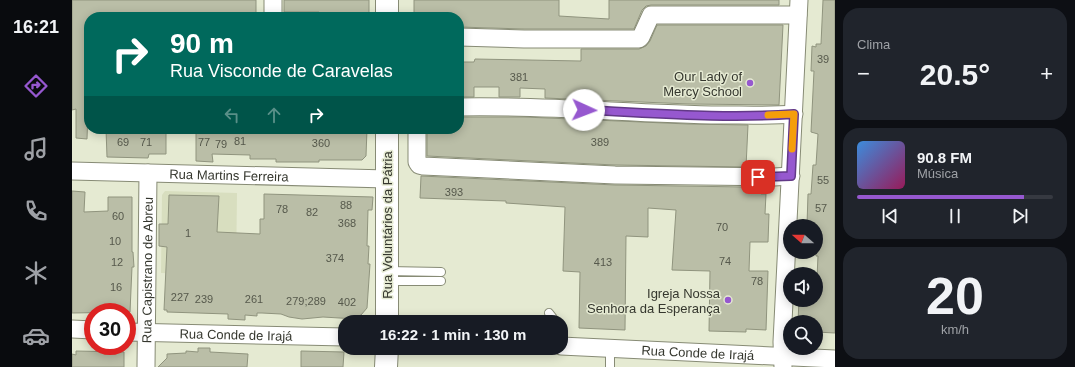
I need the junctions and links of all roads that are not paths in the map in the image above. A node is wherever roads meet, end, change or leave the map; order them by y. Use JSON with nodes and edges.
{"nodes":[{"id":1,"x":273,"y":0,"type":"edge"},
{"id":2,"x":387,"y":0,"type":"edge"},
{"id":3,"x":799,"y":8,"type":"edge"},
{"id":4,"x":273,"y":12,"type":"edge"},
{"id":5,"x":387,"y":12,"type":"edge"},
{"id":6,"x":464,"y":37,"type":"edge"},
{"id":7,"x":464,"y":107,"type":"edge"},
{"id":8,"x":794,"y":114,"type":"junction"},
{"id":9,"x":387,"y":134,"type":"edge"},
{"id":10,"x":418,"y":134,"type":"edge"},
{"id":11,"x":72,"y":171,"type":"edge"},
{"id":12,"x":148,"y":173,"type":"junction"},
{"id":13,"x":387,"y":179,"type":"junction"},
{"id":14,"x":549,"y":182,"type":"dead end"},
{"id":15,"x":791,"y":182,"type":"junction"},
{"id":16,"x":441,"y":272,"type":"dead end"},
{"id":17,"x":387,"y":276,"type":"junction"},
{"id":18,"x":441,"y":281,"type":"dead end"},
{"id":19,"x":387,"y":315,"type":"edge"},
{"id":20,"x":72,"y":329,"type":"edge"},
{"id":21,"x":84,"y":330,"type":"edge"},
{"id":22,"x":136,"y":332,"type":"edge"},
{"id":23,"x":147,"y":332,"type":"junction"},
{"id":24,"x":338,"y":337,"type":"edge"},
{"id":25,"x":568,"y":346,"type":"edge"},
{"id":26,"x":610,"y":348,"type":"junction"},
{"id":27,"x":387,"y":355,"type":"edge"},
{"id":28,"x":835,"y":359,"type":"edge"},
{"id":29,"x":783,"y":362,"type":"edge"},
{"id":30,"x":146,"y":367,"type":"edge"},
{"id":31,"x":386,"y":367,"type":"edge"},
{"id":32,"x":610,"y":367,"type":"edge"}],
"edges":[{"from":1,"to":4,"type":"street"},
{"from":2,"to":5,"type":"main road"},
{"from":3,"to":6,"type":"street"},
{"from":3,"to":8,"type":"street"},
{"from":7,"to":8,"type":"street"},
{"from":8,"to":15,"type":"street"},
{"from":9,"to":13,"type":"main road","name":"Rua Voluntários da Pátria"},
{"from":10,"to":15,"type":"street"},
{"from":11,"to":12,"type":"street","name":"Rua Martins Ferreira"},
{"from":12,"to":13,"type":"street","name":"Rua Martins Ferreira"},
{"from":12,"to":23,"type":"street","name":"Rua Capistrano de Abreu"},
{"from":13,"to":17,"type":"main road","name":"Rua Voluntários da Pátria"},
{"from":14,"to":15,"type":"street"},
{"from":15,"to":29,"type":"street"},
{"from":16,"to":17,"type":"lane"},
{"from":17,"to":18,"type":"lane"},
{"from":17,"to":19,"type":"main road","name":"Rua Voluntários da Pátria"},
{"from":20,"to":21,"type":"street"},
{"from":22,"to":23,"type":"street","name":"Rua Conde de Irajá"},
{"from":23,"to":24,"type":"street","name":"Rua Conde de Irajá"},
{"from":23,"to":30,"type":"street","name":"Rua Capistrano de Abreu"},
{"from":25,"to":26,"type":"street","name":"Rua Conde de Irajá"},
{"from":26,"to":29,"type":"street","name":"Rua Conde de Irajá"},
{"from":26,"to":32,"type":"lane"},
{"from":27,"to":31,"type":"main road"},
{"from":28,"to":29,"type":"street","name":"Rua Conde de Irajá"}]}
